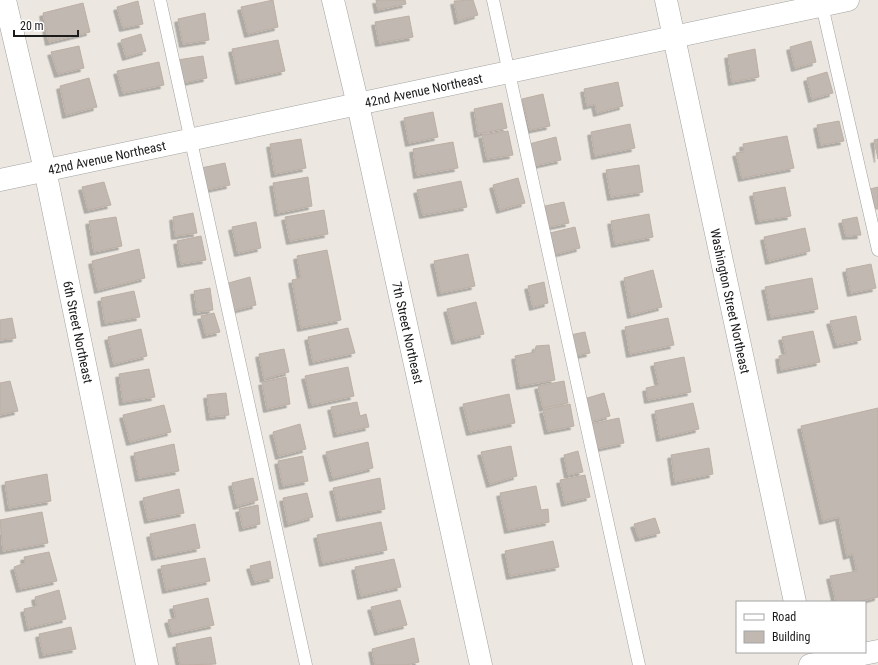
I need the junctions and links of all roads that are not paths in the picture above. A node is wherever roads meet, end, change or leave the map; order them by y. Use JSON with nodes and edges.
{"nodes":[{"id":1,"x":6,"y":0,"type":"edge"},
{"id":2,"x":160,"y":0,"type":"edge"},
{"id":3,"x":333,"y":0,"type":"edge"},
{"id":4,"x":493,"y":0,"type":"edge"},
{"id":5,"x":666,"y":0,"type":"edge"},
{"id":6,"x":848,"y":0,"type":"edge"},
{"id":7,"x":821,"y":3,"type":"edge"},
{"id":8,"x":675,"y":37,"type":"junction"},
{"id":9,"x":509,"y":73,"type":"junction"},
{"id":10,"x":358,"y":105,"type":"junction"},
{"id":11,"x":191,"y":140,"type":"junction"},
{"id":12,"x":45,"y":170,"type":"junction"},
{"id":13,"x":0,"y":180,"type":"edge"},
{"id":14,"x":878,"y":250,"type":"edge"},
{"id":15,"x":795,"y":601,"type":"edge"},
{"id":16,"x":878,"y":651,"type":"edge"},
{"id":17,"x":806,"y":653,"type":"edge"},
{"id":18,"x":147,"y":665,"type":"edge"},
{"id":19,"x":306,"y":665,"type":"edge"},
{"id":20,"x":481,"y":665,"type":"edge"},
{"id":21,"x":639,"y":665,"type":"edge"},
{"id":22,"x":809,"y":665,"type":"edge"}],
"edges":[{"from":1,"to":12,"type":"street","name":"6th Street Northeast"},
{"from":2,"to":11,"type":"lane"},
{"from":3,"to":10,"type":"street","name":"7th Street Northeast"},
{"from":4,"to":9,"type":"lane"},
{"from":5,"to":8,"type":"street","name":"Washington Street Northeast"},
{"from":6,"to":7,"type":"street","name":"42nd Avenue Northeast"},
{"from":7,"to":8,"type":"street","name":"42nd Avenue Northeast"},
{"from":7,"to":14,"type":"lane"},
{"from":8,"to":9,"type":"street","name":"42nd Avenue Northeast"},
{"from":8,"to":15,"type":"street","name":"Washington Street Northeast"},
{"from":9,"to":10,"type":"street","name":"42nd Avenue Northeast"},
{"from":9,"to":21,"type":"lane"},
{"from":10,"to":11,"type":"street","name":"42nd Avenue Northeast"},
{"from":10,"to":20,"type":"street","name":"7th Street Northeast"},
{"from":11,"to":12,"type":"street","name":"42nd Avenue Northeast"},
{"from":11,"to":19,"type":"lane"},
{"from":12,"to":13,"type":"street","name":"42nd Avenue Northeast"},
{"from":12,"to":18,"type":"street","name":"6th Street Northeast"},
{"from":16,"to":22,"type":"street"},
{"from":17,"to":22,"type":"street"}]}
